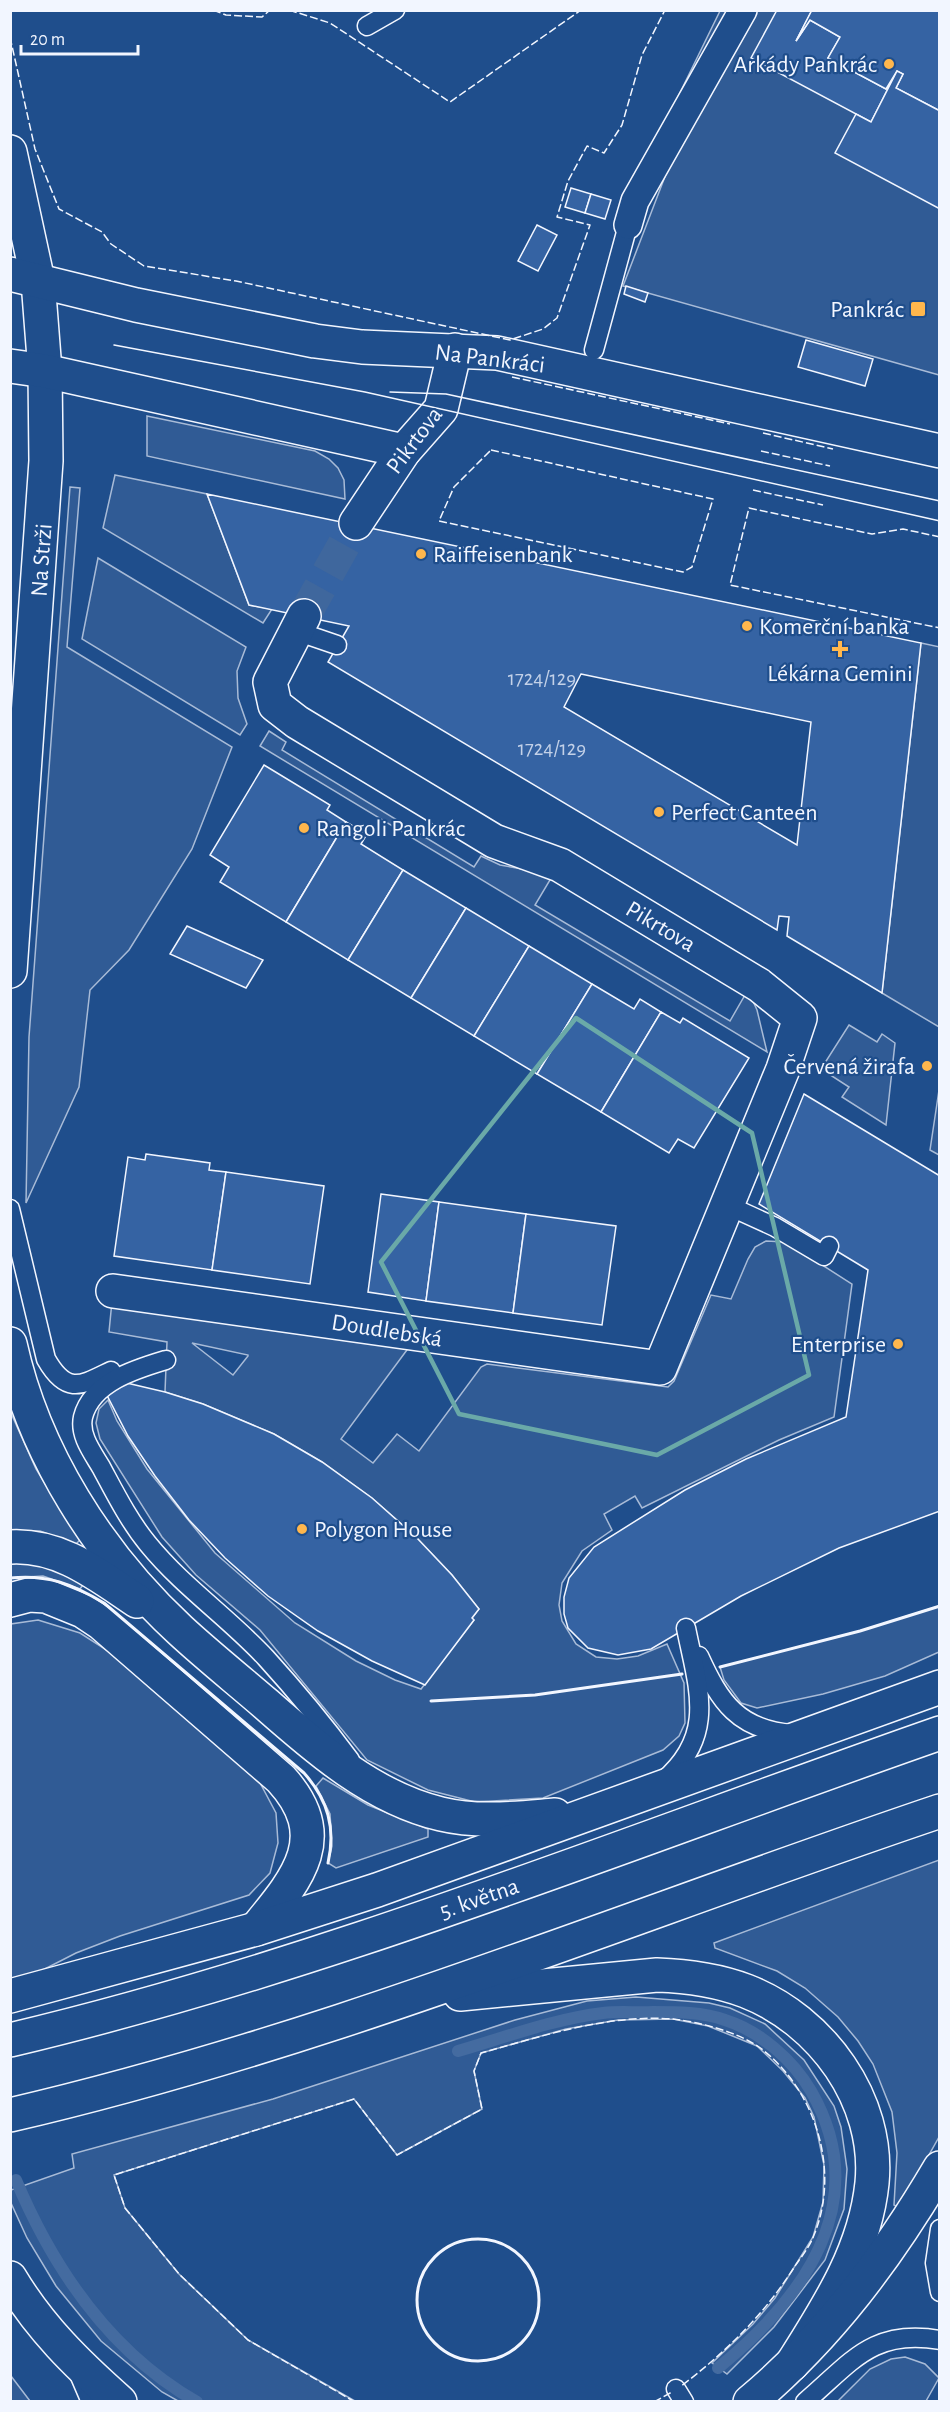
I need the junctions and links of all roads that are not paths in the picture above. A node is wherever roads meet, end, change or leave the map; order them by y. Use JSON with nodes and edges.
{"nodes":[{"id":1,"x":395,"y":10,"type":"edge"},
{"id":2,"x":743,"y":10,"type":"edge"},
{"id":3,"x":367,"y":26,"type":"dead end"},
{"id":4,"x":10,"y":152,"type":"edge"},
{"id":5,"x":628,"y":225,"type":"joint"},
{"id":6,"x":24,"y":277,"type":"edge"},
{"id":7,"x":455,"y":350,"type":"junction"},
{"id":8,"x":594,"y":350,"type":"dead end"},
{"id":9,"x":10,"y":366,"type":"edge"},
{"id":10,"x":45,"y":372,"type":"junction"},
{"id":11,"x":404,"y":450,"type":"junction"},
{"id":12,"x":939,"y":451,"type":"edge"},
{"id":13,"x":356,"y":523,"type":"tunnel mouth"},
{"id":14,"x":300,"y":624,"type":"joint"},
{"id":15,"x":337,"y":645,"type":"dead end"},
{"id":16,"x":10,"y":971,"type":"edge"},
{"id":17,"x":729,"y":1206,"type":"junction"},
{"id":18,"x":10,"y":1209,"type":"edge"},
{"id":19,"x":829,"y":1246,"type":"dead end"},
{"id":20,"x":113,"y":1291,"type":"dead end"},
{"id":21,"x":10,"y":1344,"type":"edge"},
{"id":22,"x":660,"y":1368,"type":"joint"},
{"id":23,"x":10,"y":1547,"type":"edge"},
{"id":24,"x":10,"y":1600,"type":"edge"},
{"id":25,"x":178,"y":1629,"type":"junction"},
{"id":26,"x":939,"y":1680,"type":"edge"},
{"id":27,"x":939,"y":1687,"type":"edge"},
{"id":28,"x":891,"y":1704,"type":"junction"},
{"id":29,"x":939,"y":1733,"type":"edge"},
{"id":30,"x":807,"y":1735,"type":"junction"},
{"id":31,"x":366,"y":1781,"type":"junction"},
{"id":32,"x":651,"y":1791,"type":"junction"},
{"id":33,"x":598,"y":1811,"type":"junction"},
{"id":34,"x":939,"y":1811,"type":"edge"},
{"id":35,"x":256,"y":1929,"type":"junction"},
{"id":36,"x":13,"y":1996,"type":"edge"},
{"id":37,"x":408,"y":2000,"type":"junction"},
{"id":38,"x":18,"y":2038,"type":"edge"},
{"id":39,"x":10,"y":2115,"type":"edge"},
{"id":40,"x":939,"y":2168,"type":"edge"},
{"id":41,"x":939,"y":2229,"type":"edge"},
{"id":42,"x":10,"y":2278,"type":"edge"},
{"id":43,"x":939,"y":2292,"type":"edge"},
{"id":44,"x":939,"y":2340,"type":"edge"},
{"id":45,"x":74,"y":2361,"type":"junction"},
{"id":46,"x":792,"y":2364,"type":"junction"},
{"id":47,"x":91,"y":2402,"type":"edge"},
{"id":48,"x":120,"y":2402,"type":"edge"},
{"id":49,"x":750,"y":2402,"type":"edge"},
{"id":50,"x":805,"y":2402,"type":"edge"}],
"edges":[{"from":1,"to":3,"type":"lane"},
{"from":2,"to":5,"type":"street"},
{"from":4,"to":6,"type":"main road","name":"Na Strži"},
{"from":5,"to":8,"type":"lane"},
{"from":6,"to":7,"type":"main road","name":"Na Pankráci"},
{"from":6,"to":10,"type":"main road","name":"Na Strži"},
{"from":7,"to":11,"type":"main road","name":"Pikrtova"},
{"from":7,"to":12,"type":"main road","name":"Na Pankráci"},
{"from":9,"to":10,"type":"main road"},
{"from":10,"to":11,"type":"main road"},
{"from":10,"to":16,"type":"main road","name":"Na Strži"},
{"from":11,"to":13,"type":"main road","name":"Pikrtova"},
{"from":14,"to":15,"type":"lane"},
{"from":14,"to":17,"type":"main road","name":"Pikrtova"},
{"from":17,"to":19,"type":"lane"},
{"from":17,"to":22,"type":"main road","name":"Pikrtova"},
{"from":18,"to":31,"type":"lane"},
{"from":20,"to":22,"type":"main road","name":"Doudlebská"},
{"from":21,"to":25,"type":"main road"},
{"from":23,"to":25,"type":"main road"},
{"from":24,"to":35,"type":"main road"},
{"from":25,"to":31,"type":"main road"},
{"from":26,"to":28,"type":"main road"},
{"from":27,"to":28,"type":"main road"},
{"from":28,"to":30,"type":"main road"},
{"from":29,"to":38,"type":"main road","name":"5. května"},
{"from":30,"to":32,"type":"main road"},
{"from":30,"to":32,"type":"lane"},
{"from":31,"to":33,"type":"main road"},
{"from":32,"to":33,"type":"main road"},
{"from":33,"to":35,"type":"main road"},
{"from":34,"to":37,"type":"main road"},
{"from":35,"to":36,"type":"main road"},
{"from":37,"to":39,"type":"main road"},
{"from":37,"to":46,"type":"main road"},
{"from":40,"to":46,"type":"main road"},
{"from":41,"to":43,"type":"lane"},
{"from":42,"to":45,"type":"main road"},
{"from":44,"to":50,"type":"lane"},
{"from":45,"to":47,"type":"lane"},
{"from":45,"to":48,"type":"main road"},
{"from":46,"to":49,"type":"main road"}]}
